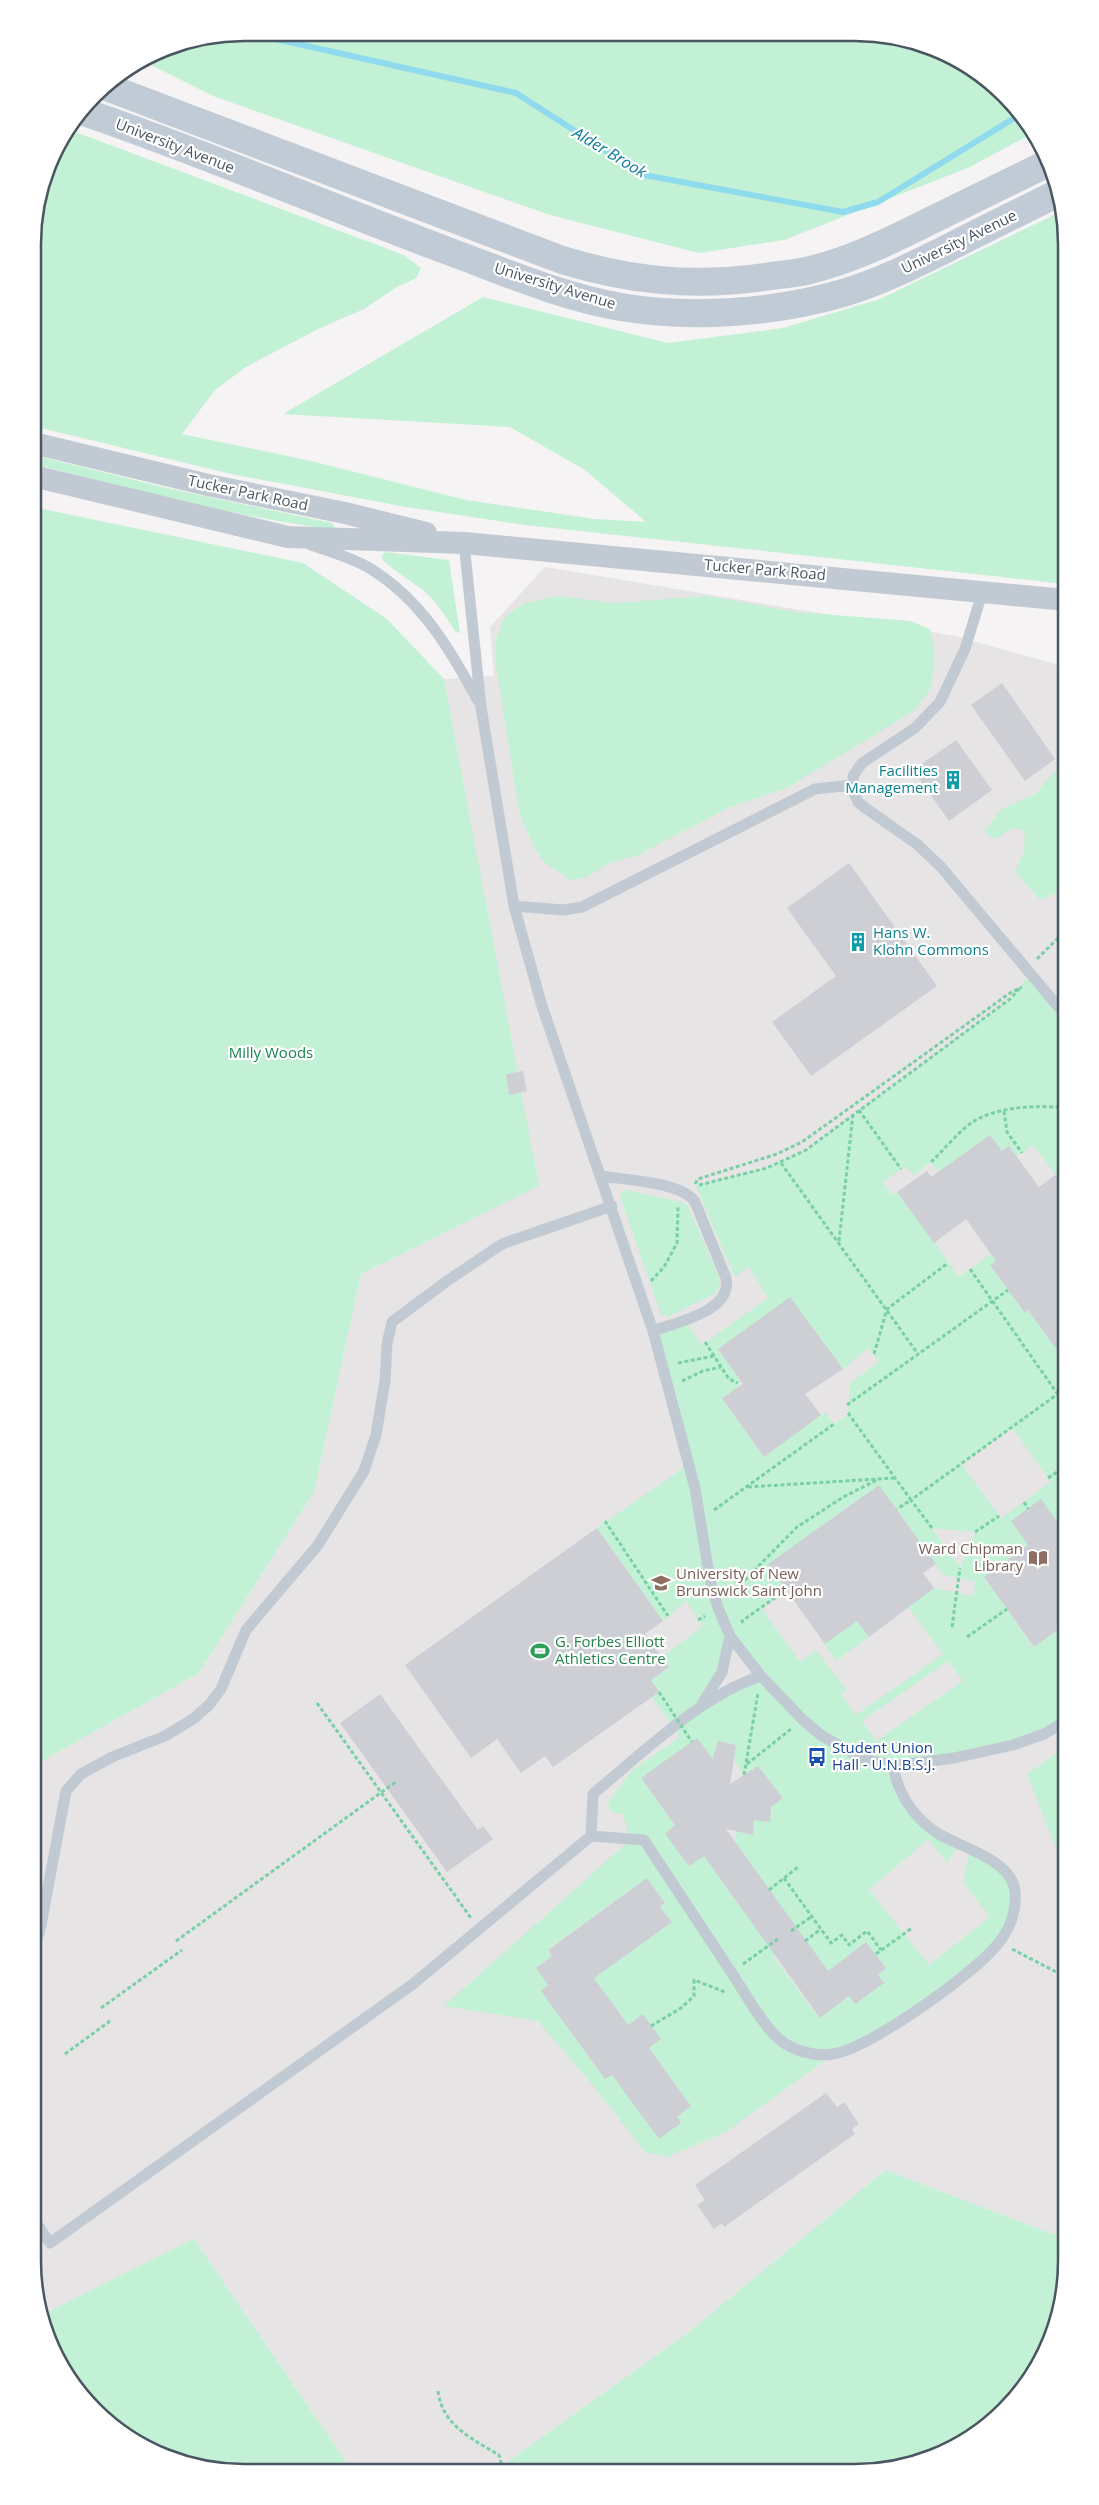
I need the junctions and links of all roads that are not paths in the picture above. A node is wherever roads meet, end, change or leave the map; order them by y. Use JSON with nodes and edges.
{"nodes":[{"id":1,"x":114,"y":90,"type":"edge"},
{"id":2,"x":89,"y":114,"type":"edge"},
{"id":3,"x":1042,"y":166,"type":"edge"},
{"id":4,"x":1052,"y":196,"type":"edge"},
{"id":5,"x":41,"y":445,"type":"edge"},
{"id":6,"x":41,"y":478,"type":"edge"},
{"id":7,"x":288,"y":537,"type":"junction"},
{"id":8,"x":464,"y":543,"type":"junction"},
{"id":9,"x":983,"y":590,"type":"junction"},
{"id":10,"x":1058,"y":599,"type":"edge"},
{"id":11,"x":481,"y":707,"type":"junction"},
{"id":12,"x":853,"y":785,"type":"junction"},
{"id":13,"x":514,"y":906,"type":"junction"},
{"id":14,"x":1058,"y":1006,"type":"edge"},
{"id":15,"x":602,"y":1176,"type":"junction"},
{"id":16,"x":612,"y":1206,"type":"junction"},
{"id":17,"x":653,"y":1331,"type":"junction"},
{"id":18,"x":730,"y":1636,"type":"junction"},
{"id":19,"x":760,"y":1676,"type":"junction"},
{"id":20,"x":697,"y":1712,"type":"junction"},
{"id":21,"x":1058,"y":1726,"type":"edge"},
{"id":22,"x":893,"y":1766,"type":"junction"},
{"id":23,"x":591,"y":1836,"type":"junction"},
{"id":24,"x":41,"y":1922,"type":"edge"},
{"id":25,"x":41,"y":2230,"type":"edge"}],
"edges":[{"from":1,"to":3,"type":"main road","name":"University Avenue"},
{"from":2,"to":4,"type":"main road","name":"University Avenue"},
{"from":5,"to":8,"type":"street","name":"Tucker Park Road"},
{"from":6,"to":7,"type":"street","name":"Tucker Park Road"},
{"from":7,"to":8,"type":"street","name":"Tucker Park Road"},
{"from":7,"to":11,"type":"lane"},
{"from":8,"to":9,"type":"street","name":"Tucker Park Road"},
{"from":8,"to":11,"type":"lane"},
{"from":9,"to":10,"type":"street","name":"Tucker Park Road"},
{"from":9,"to":12,"type":"lane"},
{"from":11,"to":13,"type":"lane"},
{"from":12,"to":13,"type":"lane"},
{"from":12,"to":14,"type":"lane"},
{"from":13,"to":15,"type":"lane"},
{"from":15,"to":16,"type":"lane"},
{"from":15,"to":17,"type":"lane"},
{"from":16,"to":17,"type":"lane"},
{"from":16,"to":24,"type":"lane"},
{"from":17,"to":18,"type":"lane"},
{"from":18,"to":19,"type":"lane"},
{"from":18,"to":20,"type":"lane"},
{"from":19,"to":20,"type":"lane"},
{"from":19,"to":22,"type":"lane"},
{"from":20,"to":23,"type":"lane"},
{"from":21,"to":22,"type":"lane"},
{"from":22,"to":23,"type":"lane"},
{"from":23,"to":25,"type":"lane"}]}
